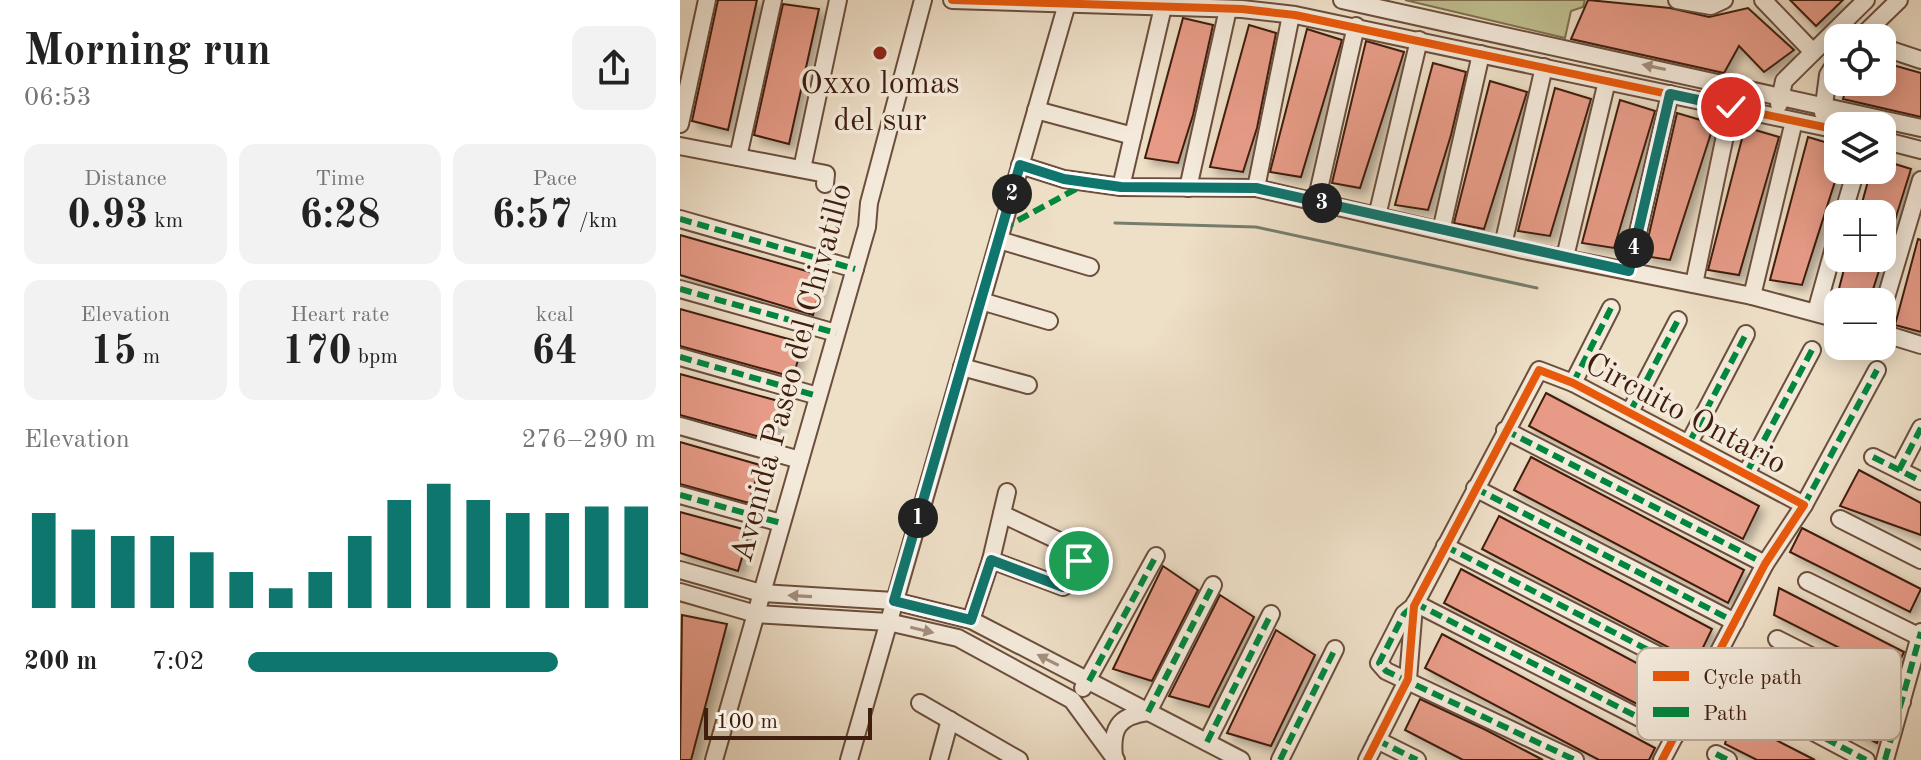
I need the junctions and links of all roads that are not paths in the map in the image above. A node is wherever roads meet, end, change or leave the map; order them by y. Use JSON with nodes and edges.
{"nodes":[{"id":1,"x":707,"y":0,"type":"edge"},
{"id":2,"x":773,"y":0,"type":"edge"},
{"id":3,"x":838,"y":0,"type":"edge"},
{"id":4,"x":923,"y":0,"type":"edge"},
{"id":5,"x":952,"y":0,"type":"edge"},
{"id":6,"x":1342,"y":0,"type":"edge"},
{"id":7,"x":1677,"y":0,"type":"edge"},
{"id":8,"x":1724,"y":0,"type":"edge"},
{"id":9,"x":1763,"y":0,"type":"edge"},
{"id":10,"x":1899,"y":0,"type":"edge"},
{"id":11,"x":1862,"y":1,"type":"edge"},
{"id":12,"x":1068,"y":2,"type":"edge"},
{"id":13,"x":1163,"y":7,"type":"junction"},
{"id":14,"x":1228,"y":9,"type":"junction"},
{"id":15,"x":1291,"y":15,"type":"junction"},
{"id":16,"x":1454,"y":24,"type":"junction"},
{"id":17,"x":1874,"y":24,"type":"edge"},
{"id":18,"x":1356,"y":26,"type":"junction"},
{"id":19,"x":1419,"y":40,"type":"junction"},
{"id":20,"x":1449,"y":47,"type":"junction"},
{"id":21,"x":1813,"y":52,"type":"junction"},
{"id":22,"x":1896,"y":52,"type":"edge"},
{"id":23,"x":1481,"y":54,"type":"junction"},
{"id":24,"x":1921,"y":60,"type":"edge"},
{"id":25,"x":1544,"y":67,"type":"junction"},
{"id":26,"x":1607,"y":81,"type":"junction"},
{"id":27,"x":1670,"y":94,"type":"junction"},
{"id":28,"x":1781,"y":95,"type":"junction"},
{"id":29,"x":1825,"y":96,"type":"edge"},
{"id":30,"x":1824,"y":104,"type":"junction"},
{"id":31,"x":1731,"y":107,"type":"junction"},
{"id":32,"x":1036,"y":110,"type":"junction"},
{"id":33,"x":1776,"y":117,"type":"junction"},
{"id":34,"x":1794,"y":121,"type":"junction"},
{"id":35,"x":680,"y":124,"type":"edge"},
{"id":36,"x":1820,"y":126,"type":"junction"},
{"id":37,"x":1824,"y":127,"type":"edge"},
{"id":38,"x":1921,"y":128,"type":"edge"},
{"id":39,"x":1133,"y":136,"type":"junction"},
{"id":40,"x":1896,"y":144,"type":"edge"},
{"id":41,"x":680,"y":146,"type":"edge"},
{"id":42,"x":1921,"y":150,"type":"edge"},
{"id":43,"x":738,"y":157,"type":"junction"},
{"id":44,"x":1020,"y":165,"type":"junction"},
{"id":45,"x":802,"y":169,"type":"junction"},
{"id":46,"x":1921,"y":180,"type":"edge"},
{"id":47,"x":825,"y":184,"type":"dead end"},
{"id":48,"x":1121,"y":187,"type":"junction"},
{"id":49,"x":1188,"y":188,"type":"junction"},
{"id":50,"x":1256,"y":188,"type":"junction"},
{"id":51,"x":1316,"y":202,"type":"junction"},
{"id":52,"x":1377,"y":216,"type":"junction"},
{"id":53,"x":680,"y":219,"type":"edge"},
{"id":54,"x":1441,"y":231,"type":"junction"},
{"id":55,"x":999,"y":240,"type":"junction"},
{"id":56,"x":1503,"y":245,"type":"junction"},
{"id":57,"x":1565,"y":257,"type":"junction"},
{"id":58,"x":1090,"y":267,"type":"dead end"},
{"id":59,"x":855,"y":269,"type":"junction"},
{"id":60,"x":1629,"y":271,"type":"junction"},
{"id":61,"x":1827,"y":272,"type":"edge"},
{"id":62,"x":1694,"y":284,"type":"junction"},
{"id":63,"x":1889,"y":288,"type":"edge"},
{"id":64,"x":680,"y":289,"type":"edge"},
{"id":65,"x":1752,"y":296,"type":"junction"},
{"id":66,"x":981,"y":301,"type":"junction"},
{"id":67,"x":1611,"y":308,"type":"dead end"},
{"id":68,"x":1816,"y":312,"type":"junction"},
{"id":69,"x":1824,"y":315,"type":"edge"},
{"id":70,"x":1678,"y":320,"type":"dead end"},
{"id":71,"x":1049,"y":321,"type":"dead end"},
{"id":72,"x":836,"y":333,"type":"junction"},
{"id":73,"x":1746,"y":334,"type":"dead end"},
{"id":74,"x":1896,"y":337,"type":"edge"},
{"id":75,"x":1921,"y":345,"type":"edge"},
{"id":76,"x":1812,"y":350,"type":"dead end"},
{"id":77,"x":680,"y":357,"type":"edge"},
{"id":78,"x":962,"y":367,"type":"junction"},
{"id":79,"x":1877,"y":370,"type":"dead end"},
{"id":80,"x":1573,"y":383,"type":"junction"},
{"id":81,"x":1028,"y":385,"type":"dead end"},
{"id":82,"x":818,"y":396,"type":"junction"},
{"id":83,"x":1630,"y":412,"type":"junction"},
{"id":84,"x":680,"y":426,"type":"edge"},
{"id":85,"x":1921,"y":428,"type":"edge"},
{"id":86,"x":1505,"y":430,"type":"junction"},
{"id":87,"x":1689,"y":443,"type":"junction"},
{"id":88,"x":1873,"y":457,"type":"dead end"},
{"id":89,"x":800,"y":460,"type":"junction"},
{"id":90,"x":1899,"y":470,"type":"junction"},
{"id":91,"x":1747,"y":472,"type":"junction"},
{"id":92,"x":1921,"y":481,"type":"edge"},
{"id":93,"x":1475,"y":488,"type":"junction"},
{"id":94,"x":1007,"y":492,"type":"dead end"},
{"id":95,"x":680,"y":495,"type":"edge"},
{"id":96,"x":1804,"y":505,"type":"junction"},
{"id":97,"x":1002,"y":514,"type":"junction"},
{"id":98,"x":1840,"y":519,"type":"dead end"},
{"id":99,"x":781,"y":523,"type":"junction"},
{"id":100,"x":1445,"y":546,"type":"junction"},
{"id":101,"x":1156,"y":556,"type":"dead end"},
{"id":102,"x":991,"y":560,"type":"junction"},
{"id":103,"x":1921,"y":560,"type":"edge"},
{"id":104,"x":1765,"y":564,"type":"junction"},
{"id":105,"x":680,"y":570,"type":"edge"},
{"id":106,"x":1807,"y":581,"type":"dead end"},
{"id":107,"x":1213,"y":585,"type":"dead end"},
{"id":108,"x":680,"y":592,"type":"edge"},
{"id":109,"x":761,"y":593,"type":"junction"},
{"id":110,"x":894,"y":601,"type":"junction"},
{"id":111,"x":1414,"y":604,"type":"junction"},
{"id":112,"x":756,"y":614,"type":"junction"},
{"id":113,"x":1271,"y":614,"type":"dead end"},
{"id":114,"x":971,"y":620,"type":"junction"},
{"id":115,"x":888,"y":622,"type":"junction"},
{"id":116,"x":1735,"y":622,"type":"junction"},
{"id":117,"x":1920,"y":635,"type":"edge"},
{"id":118,"x":1777,"y":639,"type":"dead end"},
{"id":119,"x":1644,"y":648,"type":"edge"},
{"id":120,"x":1721,"y":648,"type":"edge"},
{"id":121,"x":1795,"y":648,"type":"edge"},
{"id":122,"x":1335,"y":649,"type":"dead end"},
{"id":123,"x":1408,"y":679,"type":"junction"},
{"id":124,"x":1089,"y":681,"type":"junction"},
{"id":125,"x":1072,"y":700,"type":"junction"},
{"id":126,"x":1902,"y":702,"type":"joint"},
{"id":127,"x":920,"y":703,"type":"dead end"},
{"id":128,"x":1901,"y":705,"type":"edge"},
{"id":129,"x":1148,"y":712,"type":"junction"},
{"id":130,"x":1637,"y":717,"type":"edge"},
{"id":131,"x":950,"y":720,"type":"junction"},
{"id":132,"x":1377,"y":740,"type":"junction"},
{"id":133,"x":1673,"y":740,"type":"edge"},
{"id":134,"x":1828,"y":740,"type":"edge"},
{"id":135,"x":1891,"y":740,"type":"edge"},
{"id":136,"x":1207,"y":742,"type":"junction"},
{"id":137,"x":1115,"y":759,"type":"edge"},
{"id":138,"x":714,"y":760,"type":"edge"},
{"id":139,"x":849,"y":760,"type":"edge"},
{"id":140,"x":939,"y":760,"type":"edge"},
{"id":141,"x":1019,"y":760,"type":"edge"},
{"id":142,"x":1241,"y":760,"type":"edge"},
{"id":143,"x":1280,"y":760,"type":"edge"},
{"id":144,"x":1367,"y":760,"type":"edge"},
{"id":145,"x":1417,"y":760,"type":"edge"},
{"id":146,"x":1575,"y":760,"type":"edge"},
{"id":147,"x":1662,"y":760,"type":"edge"},
{"id":148,"x":1866,"y":760,"type":"edge"},
{"id":149,"x":1885,"y":760,"type":"edge"}],
"edges":[{"from":1,"to":35,"type":"street"},
{"from":2,"to":43,"type":"street"},
{"from":3,"to":45,"type":"street"},
{"from":4,"to":59,"type":"street","name":"Avenida Paseo del Chivatillo"},
{"from":5,"to":12,"type":"street"},
{"from":6,"to":16,"type":"street"},
{"from":7,"to":8,"type":"street"},
{"from":9,"to":21,"type":"street"},
{"from":10,"to":17,"type":"street"},
{"from":11,"to":21,"type":"street"},
{"from":12,"to":13,"type":"street"},
{"from":12,"to":32,"type":"street"},
{"from":13,"to":14,"type":"street"},
{"from":13,"to":39,"type":"street"},
{"from":14,"to":15,"type":"street"},
{"from":14,"to":49,"type":"street"},
{"from":15,"to":18,"type":"street"},
{"from":15,"to":50,"type":"street"},
{"from":16,"to":20,"type":"street"},
{"from":28,"to":16,"type":"street","one_way":true},
{"from":18,"to":19,"type":"street"},
{"from":18,"to":51,"type":"street"},
{"from":19,"to":20,"type":"street"},
{"from":19,"to":52,"type":"street"},
{"from":20,"to":23,"type":"street"},
{"from":21,"to":28,"type":"street"},
{"from":22,"to":24,"type":"street"},
{"from":23,"to":25,"type":"street"},
{"from":23,"to":54,"type":"street"},
{"from":25,"to":26,"type":"street"},
{"from":25,"to":56,"type":"street"},
{"from":26,"to":27,"type":"street"},
{"from":26,"to":57,"type":"street"},
{"from":27,"to":31,"type":"street"},
{"from":27,"to":60,"type":"street"},
{"from":28,"to":30,"type":"street"},
{"from":28,"to":33,"type":"street"},
{"from":29,"to":30,"type":"street"},
{"from":30,"to":36,"type":"street"},
{"from":30,"to":38,"type":"street"},
{"from":31,"to":33,"type":"street"},
{"from":31,"to":62,"type":"street"},
{"from":32,"to":39,"type":"street"},
{"from":32,"to":44,"type":"street"},
{"from":33,"to":34,"type":"street"},
{"from":34,"to":36,"type":"street"},
{"from":34,"to":65,"type":"street"},
{"from":36,"to":37,"type":"street"},
{"from":39,"to":48,"type":"street"},
{"from":40,"to":42,"type":"street"},
{"from":41,"to":43,"type":"street"},
{"from":43,"to":45,"type":"street"},
{"from":44,"to":48,"type":"street"},
{"from":44,"to":55,"type":"street"},
{"from":45,"to":47,"type":"street"},
{"from":46,"to":63,"type":"street"},
{"from":48,"to":49,"type":"street"},
{"from":49,"to":50,"type":"street"},
{"from":50,"to":51,"type":"street"},
{"from":51,"to":52,"type":"street"},
{"from":52,"to":54,"type":"street"},
{"from":53,"to":59,"type":"street"},
{"from":54,"to":56,"type":"street"},
{"from":55,"to":58,"type":"street"},
{"from":55,"to":66,"type":"street"},
{"from":56,"to":57,"type":"street"},
{"from":57,"to":60,"type":"street"},
{"from":59,"to":72,"type":"street","name":"Avenida Paseo del Chivatillo"},
{"from":60,"to":62,"type":"street"},
{"from":61,"to":68,"type":"street"},
{"from":62,"to":65,"type":"street"},
{"from":64,"to":72,"type":"street"},
{"from":65,"to":68,"type":"street"},
{"from":66,"to":71,"type":"street"},
{"from":66,"to":78,"type":"street"},
{"from":67,"to":80,"type":"street"},
{"from":68,"to":69,"type":"street"},
{"from":70,"to":83,"type":"street"},
{"from":72,"to":82,"type":"street","name":"Avenida Paseo del Chivatillo"},
{"from":73,"to":87,"type":"street"},
{"from":74,"to":75,"type":"street"},
{"from":76,"to":91,"type":"street"},
{"from":77,"to":82,"type":"street"},
{"from":78,"to":81,"type":"street"},
{"from":78,"to":110,"type":"street"},
{"from":79,"to":96,"type":"street"},
{"from":80,"to":83,"type":"street","name":"Circuito Ontario"},
{"from":80,"to":86,"type":"street","name":"Circuito Ontario"},
{"from":82,"to":89,"type":"street","name":"Avenida Paseo del Chivatillo"},
{"from":83,"to":87,"type":"street","name":"Circuito Ontario"},
{"from":84,"to":89,"type":"street"},
{"from":85,"to":90,"type":"street"},
{"from":86,"to":93,"type":"street","name":"Circuito Ontario"},
{"from":86,"to":104,"type":"street"},
{"from":87,"to":91,"type":"street","name":"Circuito Ontario"},
{"from":88,"to":90,"type":"street"},
{"from":89,"to":99,"type":"street","name":"Avenida Paseo del Chivatillo"},
{"from":90,"to":92,"type":"street"},
{"from":91,"to":96,"type":"street","name":"Circuito Ontario"},
{"from":93,"to":100,"type":"street","name":"Circuito Ontario"},
{"from":93,"to":116,"type":"street"},
{"from":94,"to":97,"type":"street"},
{"from":95,"to":99,"type":"street"},
{"from":96,"to":104,"type":"street","name":"Circuito Ontario"},
{"from":97,"to":102,"type":"street"},
{"from":97,"to":102,"type":"street"},
{"from":98,"to":103,"type":"street"},
{"from":99,"to":109,"type":"street","name":"Avenida Paseo del Chivatillo"},
{"from":100,"to":111,"type":"street","name":"Circuito Ontario"},
{"from":100,"to":119,"type":"street"},
{"from":101,"to":124,"type":"street"},
{"from":102,"to":114,"type":"street"},
{"from":104,"to":116,"type":"street","name":"Circuito Ontario"},
{"from":105,"to":109,"type":"street"},
{"from":106,"to":117,"type":"street"},
{"from":107,"to":129,"type":"street"},
{"from":108,"to":112,"type":"street"},
{"from":110,"to":109,"type":"street","one_way":true},
{"from":109,"to":112,"type":"street","name":"Avenida Paseo del Chivatillo"},
{"from":110,"to":114,"type":"street"},
{"from":110,"to":115,"type":"street"},
{"from":111,"to":123,"type":"street","name":"Circuito Ontario"},
{"from":111,"to":123,"type":"street"},
{"from":111,"to":130,"type":"street"},
{"from":112,"to":115,"type":"street"},
{"from":112,"to":138,"type":"street","name":"Avenida Paseo del Chivatillo"},
{"from":113,"to":136,"type":"street"},
{"from":124,"to":114,"type":"street","one_way":true},
{"from":115,"to":125,"type":"street","one_way":true},
{"from":115,"to":139,"type":"street"},
{"from":116,"to":120,"type":"street","name":"Circuito Ontario"},
{"from":117,"to":126,"type":"street"},
{"from":118,"to":121,"type":"street"},
{"from":122,"to":143,"type":"street"},
{"from":123,"to":132,"type":"street","name":"Circuito Ontario"},
{"from":123,"to":146,"type":"street"},
{"from":124,"to":125,"type":"street"},
{"from":124,"to":129,"type":"street"},
{"from":125,"to":137,"type":"street"},
{"from":126,"to":128,"type":"street"},
{"from":127,"to":131,"type":"street"},
{"from":129,"to":136,"type":"street"},
{"from":129,"to":137,"type":"street"},
{"from":131,"to":140,"type":"street"},
{"from":131,"to":141,"type":"street"},
{"from":132,"to":144,"type":"street","name":"Circuito Ontario"},
{"from":132,"to":145,"type":"street"},
{"from":133,"to":147,"type":"street","name":"Circuito Ontario"},
{"from":134,"to":148,"type":"street"},
{"from":135,"to":149,"type":"street"},
{"from":136,"to":142,"type":"street"}]}
